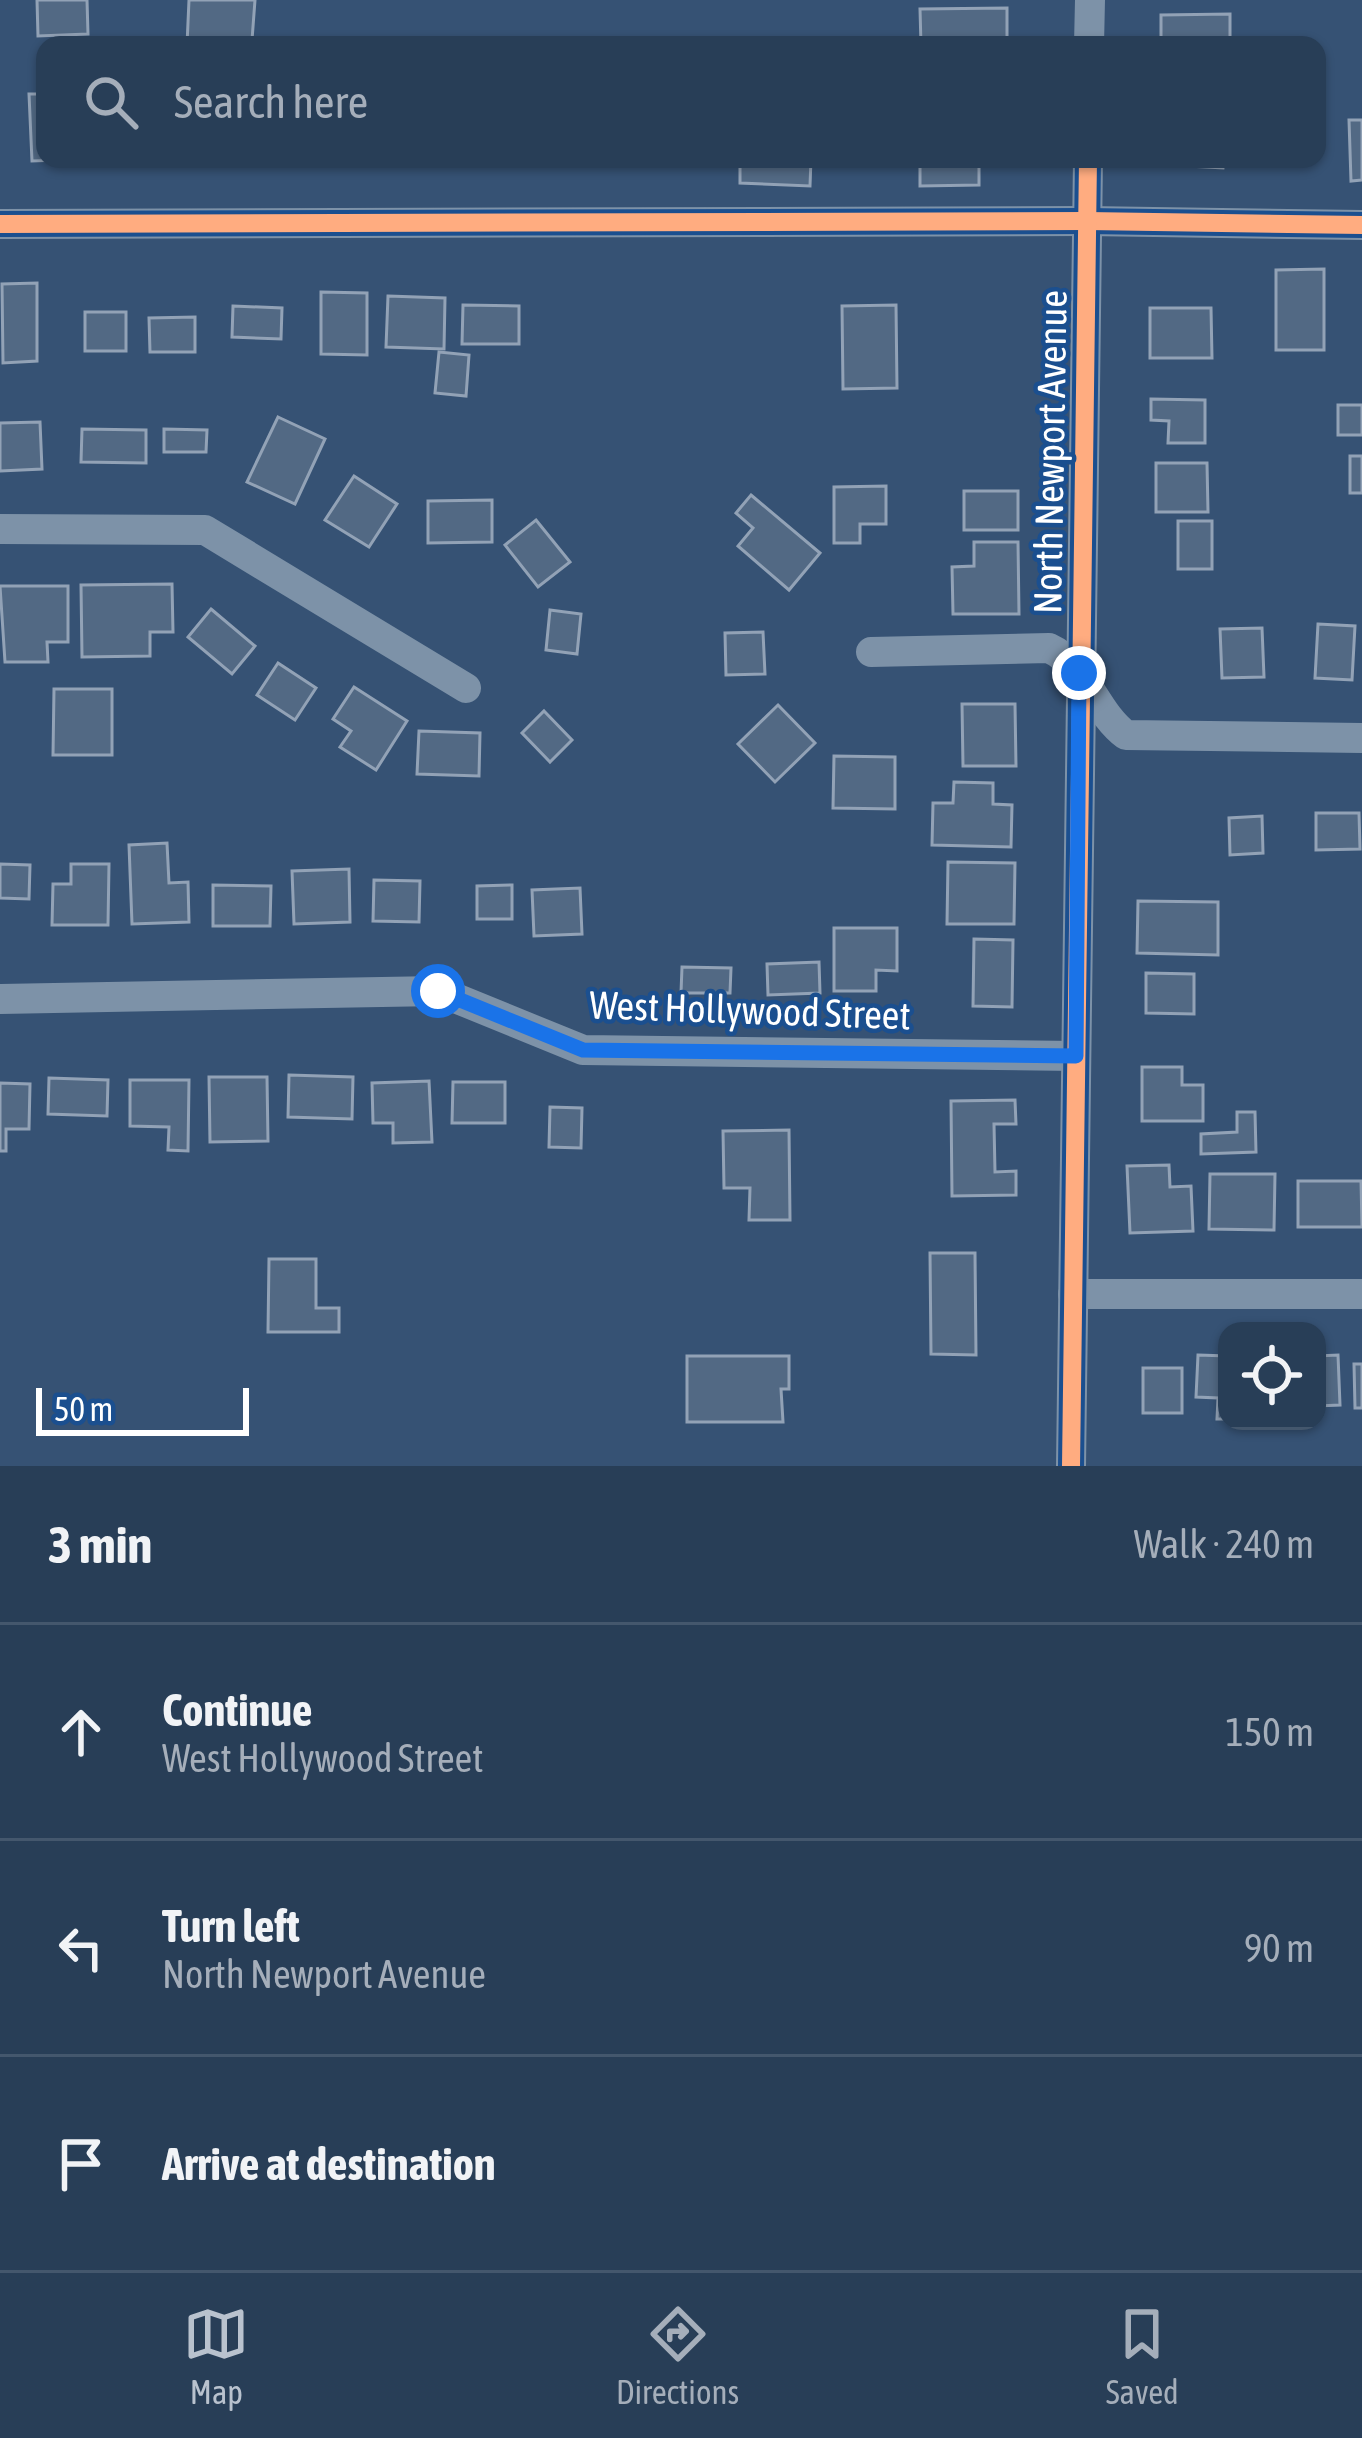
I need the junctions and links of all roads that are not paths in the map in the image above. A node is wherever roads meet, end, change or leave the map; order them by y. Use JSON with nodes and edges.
{"nodes":[{"id":1,"x":1090,"y":0,"type":"edge"},
{"id":2,"x":1089,"y":36,"type":"edge"},
{"id":3,"x":1088,"y":168,"type":"edge"},
{"id":4,"x":1087,"y":220,"type":"junction"},
{"id":5,"x":0,"y":224,"type":"edge"},
{"id":6,"x":1362,"y":225,"type":"edge"},
{"id":7,"x":0,"y":529,"type":"edge"},
{"id":8,"x":871,"y":652,"type":"dead end"},
{"id":9,"x":1079,"y":673,"type":"junction"},
{"id":10,"x":466,"y":688,"type":"dead end"},
{"id":11,"x":1362,"y":738,"type":"edge"},
{"id":12,"x":0,"y":999,"type":"edge"},
{"id":13,"x":1076,"y":1056,"type":"junction"},
{"id":14,"x":1072,"y":1294,"type":"junction"},
{"id":15,"x":1362,"y":1294,"type":"edge"},
{"id":16,"x":1071,"y":1466,"type":"edge"}],
"edges":[{"from":1,"to":2,"type":"street"},
{"from":3,"to":4,"type":"street","name":"North Newport Avenue"},
{"from":4,"to":5,"type":"street"},
{"from":4,"to":6,"type":"street"},
{"from":4,"to":9,"type":"street","name":"North Newport Avenue"},
{"from":7,"to":10,"type":"street"},
{"from":8,"to":9,"type":"street"},
{"from":9,"to":11,"type":"street"},
{"from":9,"to":13,"type":"street","name":"North Newport Avenue"},
{"from":12,"to":13,"type":"street","name":"West Hollywood Street"},
{"from":13,"to":14,"type":"street","name":"North Newport Avenue"},
{"from":14,"to":15,"type":"street"},
{"from":14,"to":16,"type":"street","name":"North Newport Avenue"}]}
